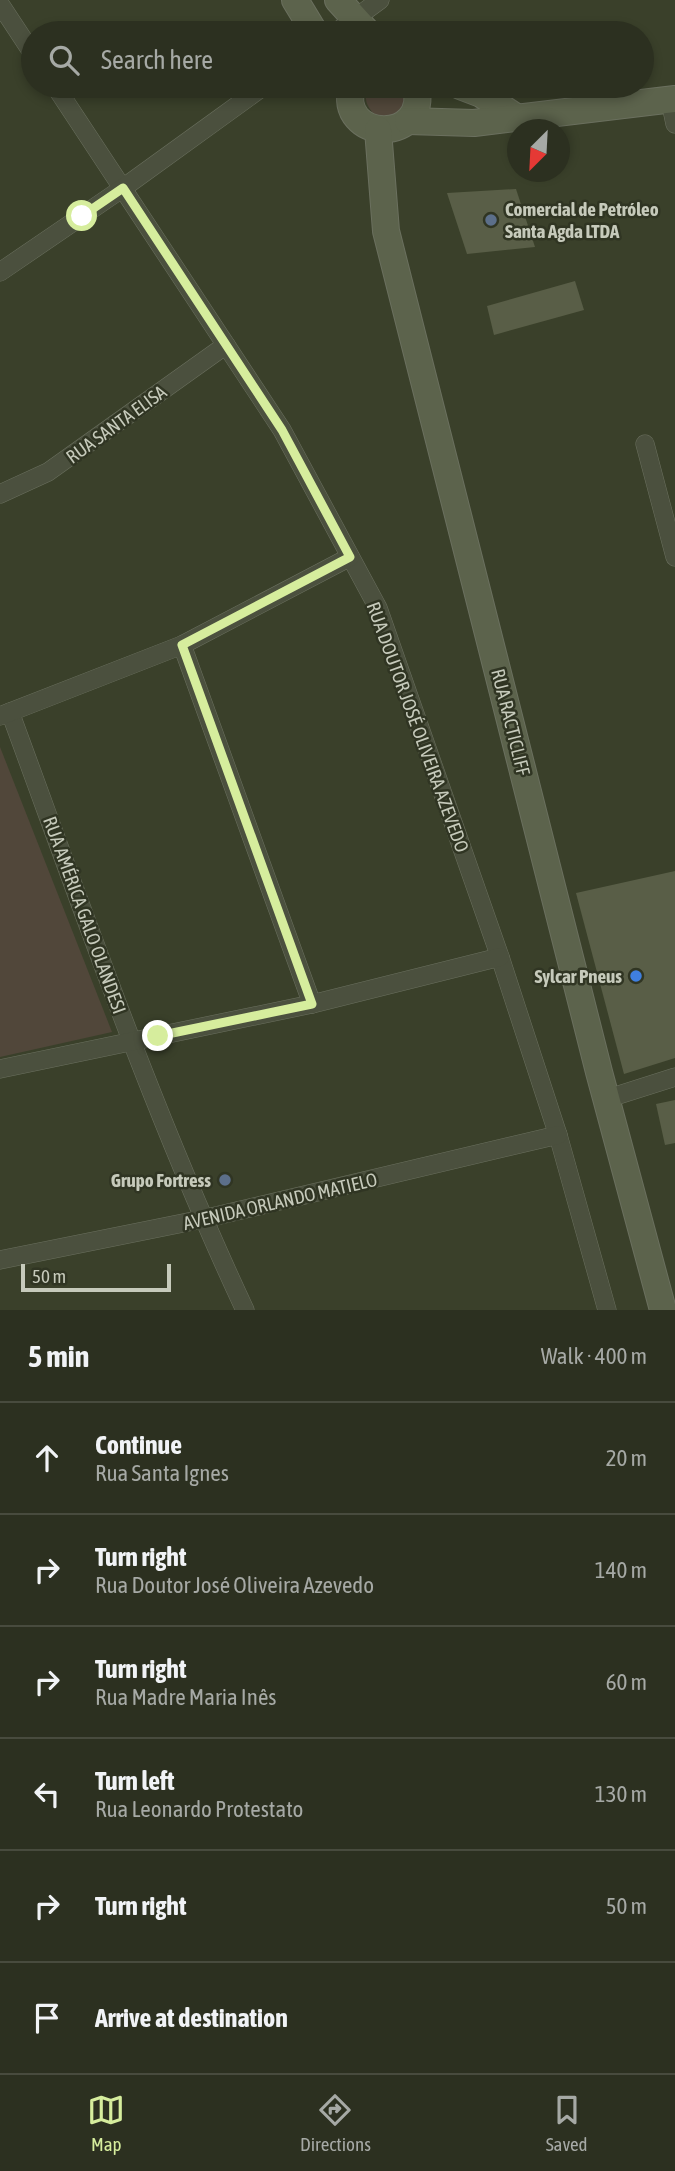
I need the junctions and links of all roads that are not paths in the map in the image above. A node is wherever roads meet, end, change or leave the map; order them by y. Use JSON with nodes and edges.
{"nodes":[{"id":1,"x":295,"y":0,"type":"edge"},
{"id":2,"x":380,"y":0,"type":"edge"},
{"id":3,"x":0,"y":4,"type":"edge"},
{"id":4,"x":308,"y":21,"type":"edge"},
{"id":5,"x":349,"y":21,"type":"edge"},
{"id":6,"x":21,"y":36,"type":"edge"},
{"id":7,"x":63,"y":98,"type":"edge"},
{"id":8,"x":247,"y":98,"type":"edge"},
{"id":9,"x":350,"y":98,"type":"edge"},
{"id":10,"x":417,"y":98,"type":"edge"},
{"id":11,"x":487,"y":98,"type":"edge"},
{"id":12,"x":673,"y":108,"type":"edge"},
{"id":13,"x":516,"y":117,"type":"junction"},
{"id":14,"x":408,"y":121,"type":"junction"},
{"id":15,"x":378,"y":130,"type":"junction"},
{"id":16,"x":123,"y":188,"type":"junction"},
{"id":17,"x":0,"y":272,"type":"edge"},
{"id":18,"x":226,"y":345,"type":"junction"},
{"id":19,"x":645,"y":444,"type":"dead end"},
{"id":20,"x":0,"y":494,"type":"edge"},
{"id":21,"x":350,"y":557,"type":"junction"},
{"id":22,"x":675,"y":557,"type":"edge"},
{"id":23,"x":182,"y":645,"type":"junction"},
{"id":24,"x":5,"y":714,"type":"edge"},
{"id":25,"x":500,"y":957,"type":"junction"},
{"id":26,"x":312,"y":1004,"type":"junction"},
{"id":27,"x":132,"y":1041,"type":"junction"},
{"id":28,"x":0,"y":1069,"type":"edge"},
{"id":29,"x":675,"y":1077,"type":"edge"},
{"id":30,"x":606,"y":1099,"type":"junction"},
{"id":31,"x":558,"y":1135,"type":"junction"},
{"id":32,"x":203,"y":1220,"type":"junction"},
{"id":33,"x":0,"y":1260,"type":"edge"},
{"id":34,"x":245,"y":1310,"type":"edge"},
{"id":35,"x":607,"y":1310,"type":"edge"},
{"id":36,"x":663,"y":1310,"type":"edge"}],
"edges":[{"from":1,"to":4,"type":"street"},
{"from":2,"to":5,"type":"street"},
{"from":3,"to":6,"type":"street"},
{"from":7,"to":16,"type":"street","name":"RUA DOUTOR JOSÉ OLIVEIRA AZEVEDO"},
{"from":8,"to":16,"type":"street"},
{"from":9,"to":15,"type":"street"},
{"from":10,"to":14,"type":"street"},
{"from":11,"to":13,"type":"street"},
{"from":12,"to":13,"type":"street"},
{"from":13,"to":14,"type":"street"},
{"from":14,"to":15,"type":"street"},
{"from":15,"to":30,"type":"street","name":"RUA RACTICLIFF"},
{"from":16,"to":17,"type":"street"},
{"from":16,"to":18,"type":"street","name":"RUA DOUTOR JOSÉ OLIVEIRA AZEVEDO"},
{"from":18,"to":20,"type":"street","name":"RUA SANTA ELISA"},
{"from":18,"to":21,"type":"street","name":"RUA DOUTOR JOSÉ OLIVEIRA AZEVEDO"},
{"from":19,"to":22,"type":"street"},
{"from":21,"to":23,"type":"street"},
{"from":21,"to":25,"type":"street","name":"RUA DOUTOR JOSÉ OLIVEIRA AZEVEDO"},
{"from":23,"to":24,"type":"street"},
{"from":23,"to":26,"type":"street"},
{"from":24,"to":27,"type":"street","name":"RUA AMÉRICA GALO OLANDESI"},
{"from":25,"to":26,"type":"street"},
{"from":25,"to":31,"type":"street","name":"RUA DOUTOR JOSÉ OLIVEIRA AZEVEDO"},
{"from":26,"to":27,"type":"street"},
{"from":27,"to":28,"type":"street"},
{"from":27,"to":32,"type":"street","name":"RUA AMÉRICA GALO OLANDESI"},
{"from":29,"to":30,"type":"street"},
{"from":30,"to":36,"type":"street","name":"RUA RACTICLIFF"},
{"from":31,"to":32,"type":"street","name":"AVENIDA ORLANDO MATIELO"},
{"from":31,"to":35,"type":"street","name":"RUA DOUTOR JOSÉ OLIVEIRA AZEVEDO"},
{"from":32,"to":33,"type":"street","name":"AVENIDA ORLANDO MATIELO"},
{"from":32,"to":34,"type":"street","name":"RUA AMÉRICA GALO OLANDESI"}]}
